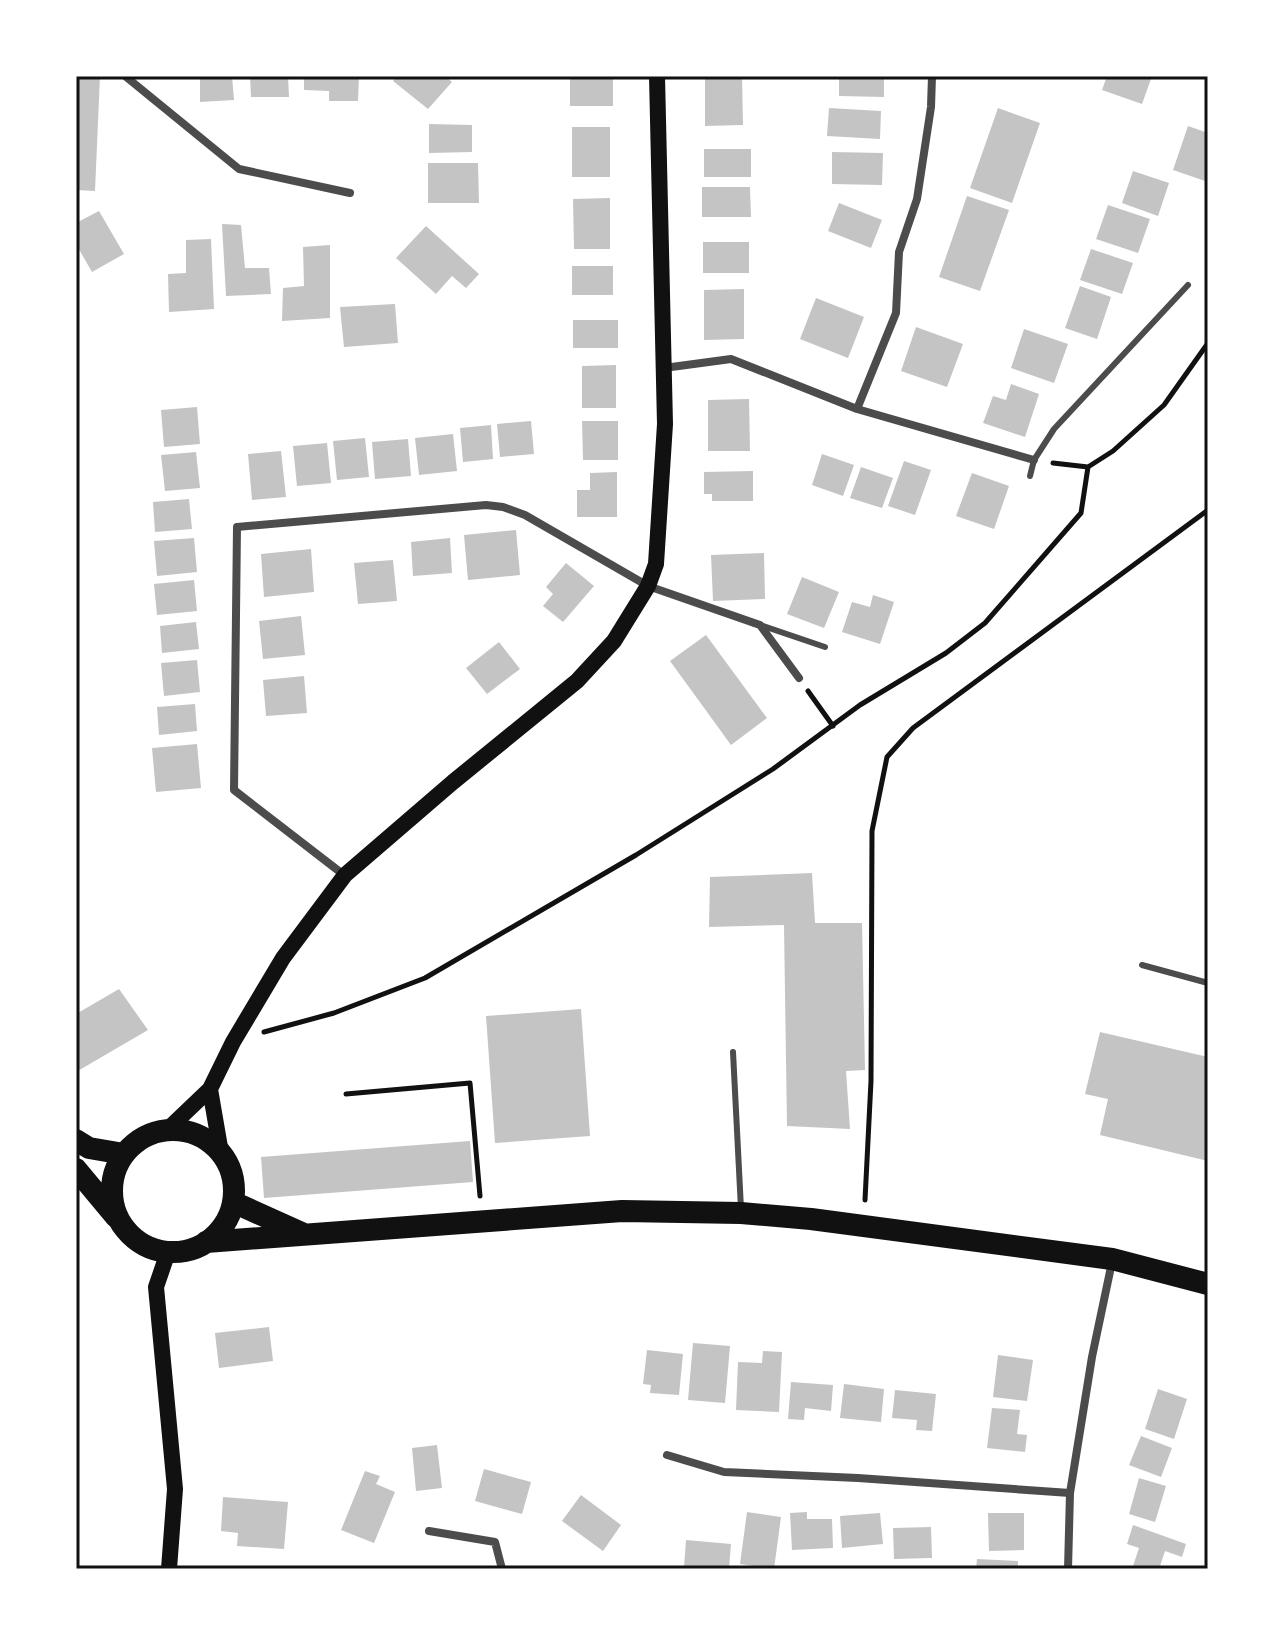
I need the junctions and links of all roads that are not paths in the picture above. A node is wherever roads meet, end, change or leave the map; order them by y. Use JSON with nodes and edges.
{"nodes":[{"id":1,"x":125,"y":76,"type":"edge"},
{"id":2,"x":657,"y":76,"type":"edge"},
{"id":3,"x":932,"y":76,"type":"edge"},
{"id":4,"x":350,"y":193,"type":"dead end"},
{"id":5,"x":1188,"y":285,"type":"dead end"},
{"id":6,"x":664,"y":368,"type":"junction"},
{"id":7,"x":857,"y":409,"type":"junction"},
{"id":8,"x":1034,"y":460,"type":"junction"},
{"id":9,"x":1030,"y":476,"type":"dead end"},
{"id":10,"x":648,"y":586,"type":"junction"},
{"id":11,"x":760,"y":625,"type":"junction"},
{"id":12,"x":825,"y":647,"type":"dead end"},
{"id":13,"x":799,"y":678,"type":"road end"},
{"id":14,"x":345,"y":875,"type":"junction"},
{"id":15,"x":1142,"y":965,"type":"dead end"},
{"id":16,"x":1208,"y":983,"type":"edge"},
{"id":17,"x":733,"y":1052,"type":"dead end"},
{"id":18,"x":210,"y":1089,"type":"junction"},
{"id":19,"x":167,"y":1130,"type":"junction"},
{"id":20,"x":76,"y":1140,"type":"edge"},
{"id":21,"x":221,"y":1153,"type":"junction"},
{"id":22,"x":124,"y":1154,"type":"junction"},
{"id":23,"x":76,"y":1169,"type":"edge"},
{"id":24,"x":233,"y":1202,"type":"junction"},
{"id":25,"x":741,"y":1213,"type":"junction"},
{"id":26,"x":119,"y":1221,"type":"junction"},
{"id":27,"x":305,"y":1235,"type":"junction"},
{"id":28,"x":206,"y":1242,"type":"junction"},
{"id":29,"x":168,"y":1252,"type":"junction"},
{"id":30,"x":1112,"y":1259,"type":"junction"},
{"id":31,"x":1208,"y":1284,"type":"edge"},
{"id":32,"x":667,"y":1455,"type":"dead end"},
{"id":33,"x":1070,"y":1493,"type":"junction"},
{"id":34,"x":429,"y":1531,"type":"dead end"},
{"id":35,"x":169,"y":1569,"type":"edge"},
{"id":36,"x":502,"y":1569,"type":"edge"},
{"id":37,"x":1068,"y":1569,"type":"edge"}],
"edges":[{"from":1,"to":4,"type":"street"},
{"from":2,"to":6,"type":"main road"},
{"from":3,"to":7,"type":"street"},
{"from":5,"to":8,"type":"lane"},
{"from":6,"to":7,"type":"street"},
{"from":6,"to":10,"type":"main road"},
{"from":7,"to":8,"type":"street"},
{"from":8,"to":9,"type":"lane"},
{"from":10,"to":11,"type":"street"},
{"from":10,"to":14,"type":"main road"},
{"from":10,"to":14,"type":"street"},
{"from":11,"to":12,"type":"lane"},
{"from":11,"to":13,"type":"street"},
{"from":14,"to":18,"type":"main road"},
{"from":15,"to":16,"type":"lane"},
{"from":17,"to":25,"type":"lane"},
{"from":18,"to":19,"type":"main road"},
{"from":18,"to":21,"type":"main road"},
{"from":19,"to":21,"type":"highway"},
{"from":19,"to":22,"type":"highway"},
{"from":20,"to":22,"type":"highway"},
{"from":21,"to":24,"type":"highway"},
{"from":22,"to":26,"type":"highway"},
{"from":23,"to":26,"type":"highway"},
{"from":24,"to":27,"type":"highway"},
{"from":24,"to":28,"type":"highway"},
{"from":25,"to":27,"type":"highway"},
{"from":25,"to":30,"type":"highway"},
{"from":26,"to":29,"type":"highway"},
{"from":27,"to":28,"type":"highway"},
{"from":28,"to":29,"type":"highway"},
{"from":29,"to":35,"type":"main road"},
{"from":30,"to":31,"type":"highway"},
{"from":30,"to":33,"type":"street"},
{"from":32,"to":33,"type":"street"},
{"from":33,"to":37,"type":"street"},
{"from":34,"to":36,"type":"street"}]}
